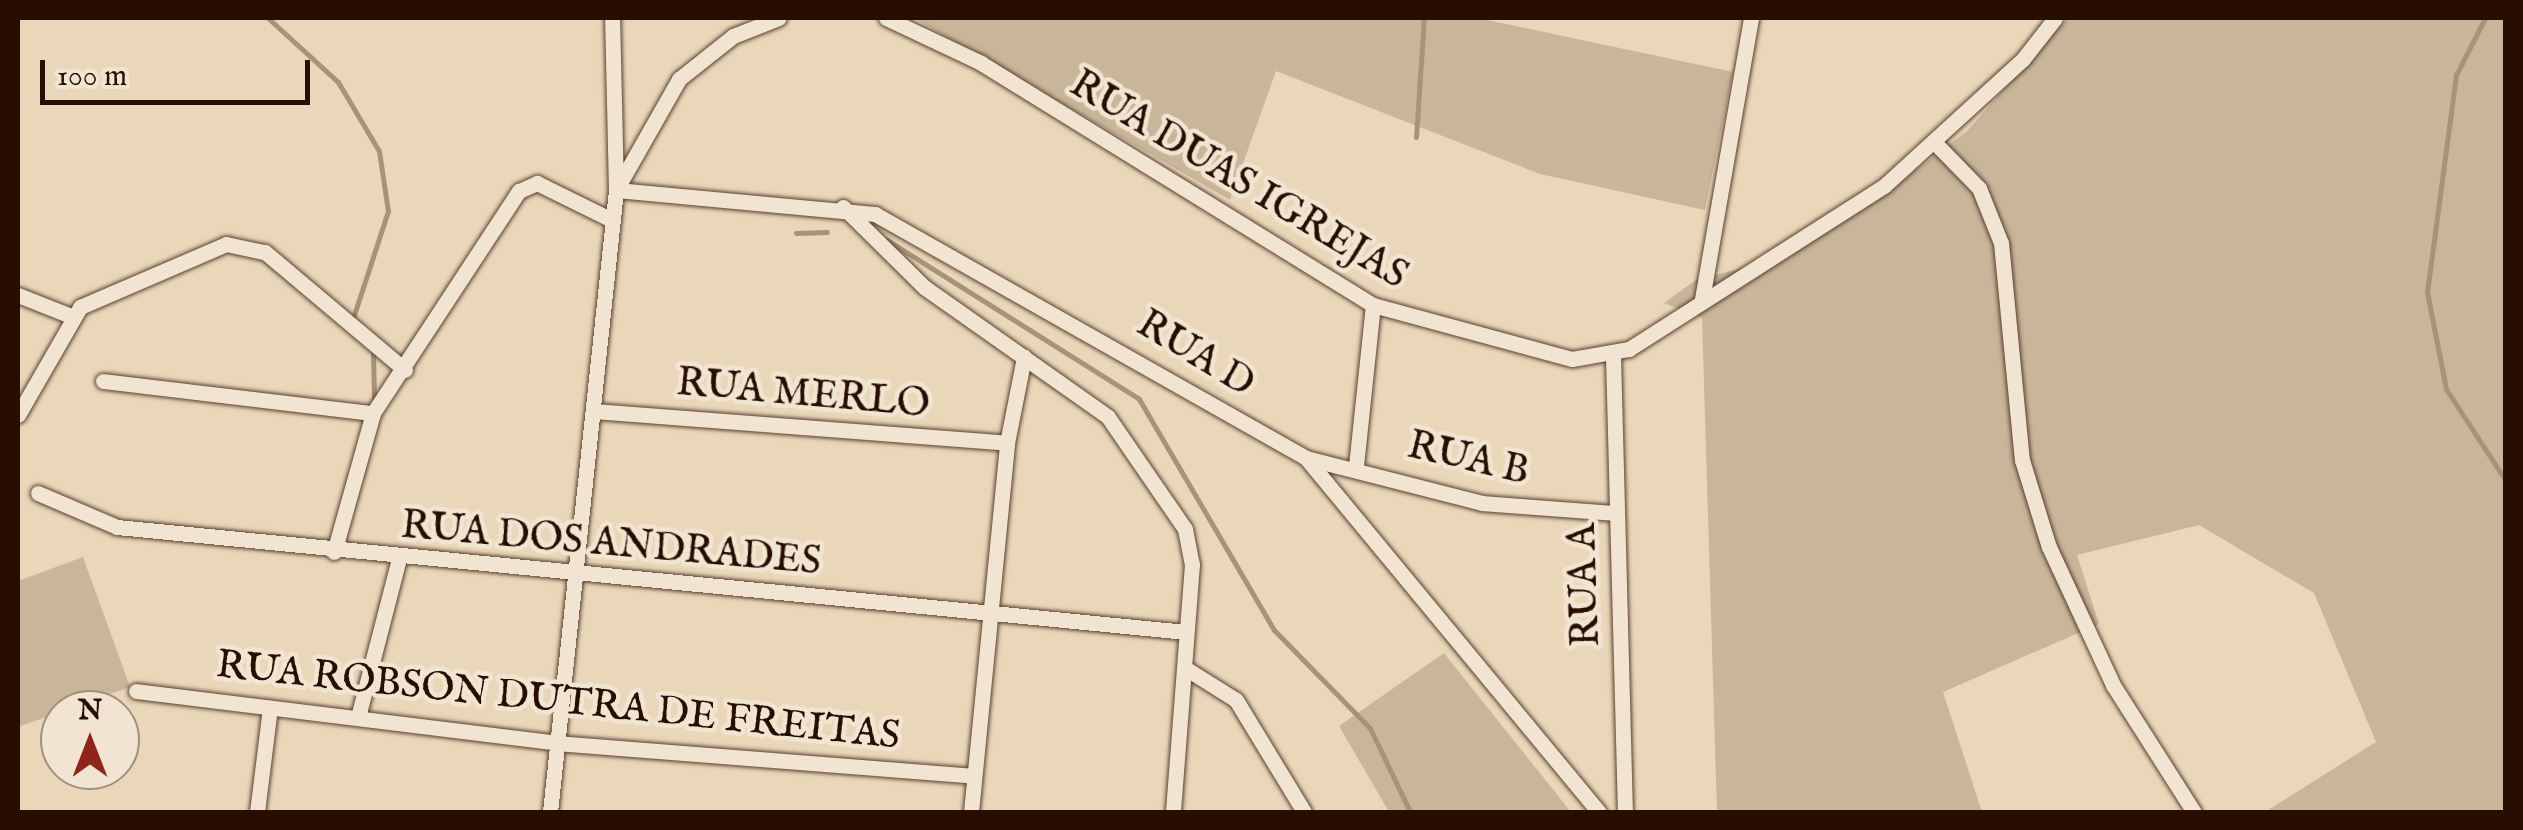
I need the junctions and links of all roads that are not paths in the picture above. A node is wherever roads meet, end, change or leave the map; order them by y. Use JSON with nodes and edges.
{"nodes":[{"id":1,"x":612,"y":18,"type":"edge"},
{"id":2,"x":779,"y":18,"type":"edge"},
{"id":3,"x":886,"y":18,"type":"edge"},
{"id":4,"x":1751,"y":18,"type":"edge"},
{"id":5,"x":2055,"y":18,"type":"edge"},
{"id":6,"x":1936,"y":144,"type":"junction"},
{"id":7,"x":616,"y":190,"type":"junction"},
{"id":8,"x":842,"y":205,"type":"junction"},
{"id":9,"x":612,"y":220,"type":"junction"},
{"id":10,"x":18,"y":295,"type":"edge"},
{"id":11,"x":1702,"y":299,"type":"junction"},
{"id":12,"x":1372,"y":304,"type":"junction"},
{"id":13,"x":72,"y":316,"type":"junction"},
{"id":14,"x":1612,"y":356,"type":"junction"},
{"id":15,"x":1024,"y":357,"type":"junction"},
{"id":16,"x":405,"y":370,"type":"junction"},
{"id":17,"x":103,"y":381,"type":"dead end"},
{"id":18,"x":595,"y":410,"type":"junction"},
{"id":19,"x":373,"y":412,"type":"junction"},
{"id":20,"x":18,"y":415,"type":"edge"},
{"id":21,"x":1006,"y":443,"type":"junction"},
{"id":22,"x":1306,"y":458,"type":"junction"},
{"id":23,"x":1356,"y":466,"type":"junction"},
{"id":24,"x":38,"y":492,"type":"dead end"},
{"id":25,"x":1616,"y":513,"type":"junction"},
{"id":26,"x":334,"y":552,"type":"junction"},
{"id":27,"x":399,"y":559,"type":"junction"},
{"id":28,"x":576,"y":576,"type":"junction"},
{"id":29,"x":989,"y":611,"type":"junction"},
{"id":30,"x":1186,"y":632,"type":"junction"},
{"id":31,"x":1185,"y":668,"type":"junction"},
{"id":32,"x":140,"y":692,"type":"edge"},
{"id":33,"x":270,"y":708,"type":"junction"},
{"id":34,"x":358,"y":717,"type":"junction"},
{"id":35,"x":557,"y":743,"type":"junction"},
{"id":36,"x":974,"y":776,"type":"junction"},
{"id":37,"x":257,"y":812,"type":"edge"},
{"id":38,"x":550,"y":812,"type":"edge"},
{"id":39,"x":971,"y":812,"type":"edge"},
{"id":40,"x":1172,"y":812,"type":"edge"},
{"id":41,"x":1304,"y":812,"type":"edge"},
{"id":42,"x":1599,"y":812,"type":"edge"},
{"id":43,"x":1625,"y":812,"type":"edge"},
{"id":44,"x":2194,"y":812,"type":"edge"}],
"edges":[{"from":1,"to":7,"type":"street"},
{"from":2,"to":7,"type":"street"},
{"from":3,"to":12,"type":"street","name":"RUA DUAS IGREJAS"},
{"from":4,"to":11,"type":"street"},
{"from":5,"to":6,"type":"street"},
{"from":6,"to":11,"type":"street"},
{"from":6,"to":44,"type":"street"},
{"from":7,"to":8,"type":"street","name":"RUA D"},
{"from":7,"to":9,"type":"street"},
{"from":8,"to":15,"type":"street"},
{"from":8,"to":22,"type":"street","name":"RUA D"},
{"from":9,"to":16,"type":"street"},
{"from":9,"to":18,"type":"street"},
{"from":10,"to":13,"type":"street"},
{"from":11,"to":14,"type":"street"},
{"from":12,"to":14,"type":"street","name":"RUA DUAS IGREJAS"},
{"from":12,"to":23,"type":"street"},
{"from":13,"to":16,"type":"street"},
{"from":13,"to":20,"type":"street"},
{"from":14,"to":25,"type":"street","name":"RUA A"},
{"from":15,"to":21,"type":"street"},
{"from":15,"to":30,"type":"street"},
{"from":16,"to":19,"type":"street"},
{"from":17,"to":19,"type":"street"},
{"from":18,"to":21,"type":"street","name":"RUA MERLO"},
{"from":18,"to":28,"type":"street"},
{"from":19,"to":26,"type":"street"},
{"from":21,"to":29,"type":"street"},
{"from":22,"to":23,"type":"street","name":"RUA B"},
{"from":22,"to":42,"type":"street","name":"RUA D"},
{"from":23,"to":25,"type":"street","name":"RUA B"},
{"from":24,"to":26,"type":"street","name":"RUA DOS ANDRADES"},
{"from":25,"to":43,"type":"street","name":"RUA A"},
{"from":26,"to":27,"type":"street","name":"RUA DOS ANDRADES"},
{"from":27,"to":28,"type":"street","name":"RUA DOS ANDRADES"},
{"from":27,"to":34,"type":"street"},
{"from":28,"to":29,"type":"street","name":"RUA DOS ANDRADES"},
{"from":28,"to":35,"type":"street"},
{"from":29,"to":30,"type":"street","name":"RUA DOS ANDRADES"},
{"from":29,"to":36,"type":"street"},
{"from":30,"to":31,"type":"street"},
{"from":31,"to":40,"type":"street"},
{"from":31,"to":41,"type":"street"},
{"from":32,"to":33,"type":"street","name":"RUA ROBSON DUTRA DE FREITAS"},
{"from":33,"to":34,"type":"street","name":"RUA ROBSON DUTRA DE FREITAS"},
{"from":33,"to":37,"type":"street"},
{"from":34,"to":35,"type":"street","name":"RUA ROBSON DUTRA DE FREITAS"},
{"from":35,"to":36,"type":"street","name":"RUA ROBSON DUTRA DE FREITAS"},
{"from":35,"to":38,"type":"street"},
{"from":36,"to":39,"type":"street"}]}
